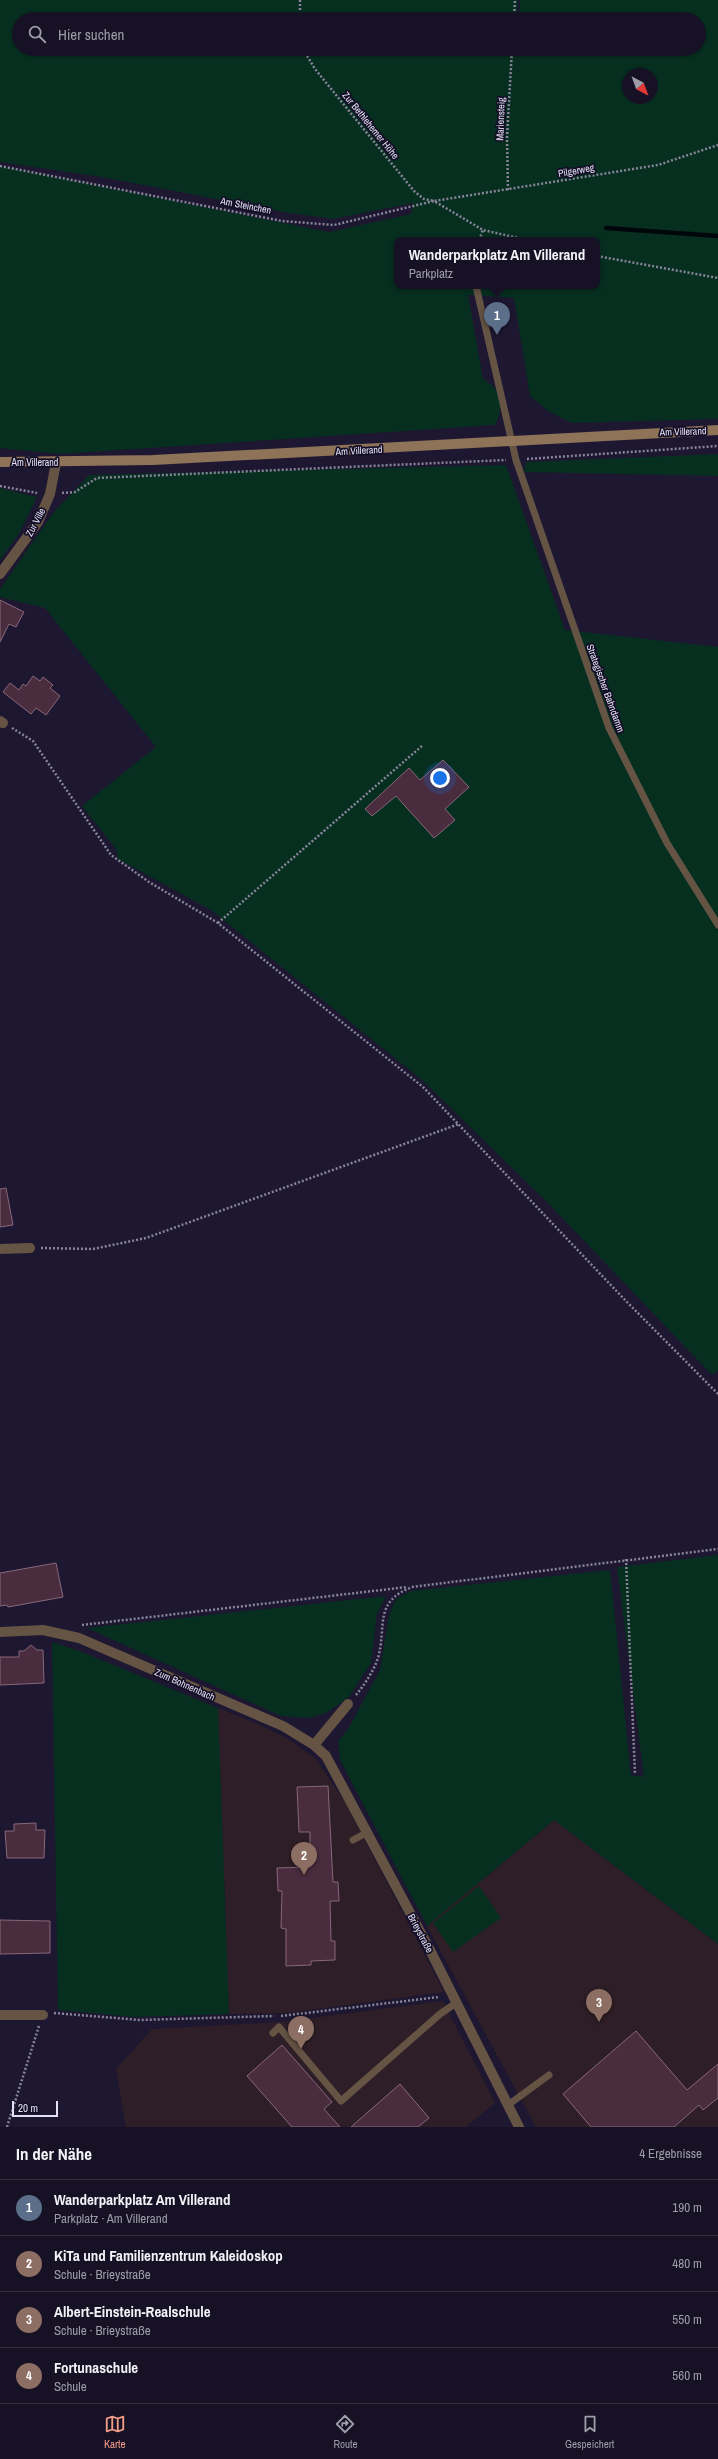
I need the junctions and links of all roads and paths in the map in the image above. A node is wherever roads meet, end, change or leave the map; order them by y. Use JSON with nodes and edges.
{"nodes":[{"id":1,"x":300,"y":0,"type":"edge"},
{"id":2,"x":515,"y":0,"type":"edge"},
{"id":3,"x":300,"y":12,"type":"edge"},
{"id":4,"x":514,"y":12,"type":"edge"},
{"id":5,"x":307,"y":56,"type":"edge"},
{"id":6,"x":512,"y":56,"type":"edge"},
{"id":7,"x":718,"y":146,"type":"edge"},
{"id":8,"x":0,"y":166,"type":"edge"},
{"id":9,"x":508,"y":190,"type":"junction"},
{"id":10,"x":434,"y":201,"type":"junction"},
{"id":11,"x":483,"y":230,"type":"junction"},
{"id":12,"x":480,"y":237,"type":"edge"},
{"id":13,"x":514,"y":237,"type":"edge"},
{"id":14,"x":600,"y":257,"type":"edge"},
{"id":15,"x":718,"y":278,"type":"edge"},
{"id":16,"x":477,"y":289,"type":"edge"},
{"id":17,"x":718,"y":430,"type":"edge"},
{"id":18,"x":512,"y":442,"type":"junction"},
{"id":19,"x":718,"y":446,"type":"edge"},
{"id":20,"x":516,"y":460,"type":"junction"},
{"id":21,"x":0,"y":462,"type":"edge"},
{"id":22,"x":56,"y":463,"type":"junction"},
{"id":23,"x":0,"y":486,"type":"edge"},
{"id":24,"x":50,"y":494,"type":"junction"},
{"id":25,"x":0,"y":574,"type":"edge"},
{"id":26,"x":1,"y":722,"type":"edge"},
{"id":27,"x":423,"y":745,"type":"dead end"},
{"id":28,"x":218,"y":923,"type":"junction"},
{"id":29,"x":718,"y":925,"type":"edge"},
{"id":30,"x":459,"y":1124,"type":"junction"},
{"id":31,"x":30,"y":1248,"type":"joint"},
{"id":32,"x":0,"y":1249,"type":"edge"},
{"id":33,"x":718,"y":1394,"type":"edge"},
{"id":34,"x":718,"y":1549,"type":"edge"},
{"id":35,"x":626,"y":1559,"type":"junction"},
{"id":36,"x":412,"y":1586,"type":"junction"},
{"id":37,"x":74,"y":1626,"type":"dead end"},
{"id":38,"x":0,"y":1632,"type":"edge"},
{"id":39,"x":348,"y":1704,"type":"joint"},
{"id":40,"x":314,"y":1745,"type":"junction"},
{"id":41,"x":635,"y":1774,"type":"dead end"},
{"id":42,"x":368,"y":1832,"type":"junction"},
{"id":43,"x":353,"y":1840,"type":"dead end"},
{"id":44,"x":454,"y":1999,"type":"junction"},
{"id":45,"x":0,"y":2015,"type":"edge"},
{"id":46,"x":43,"y":2015,"type":"junction"},
{"id":47,"x":273,"y":2033,"type":"dead end"},
{"id":48,"x":549,"y":2075,"type":"dead end"},
{"id":49,"x":508,"y":2105,"type":"junction"},
{"id":50,"x":7,"y":2127,"type":"edge"},
{"id":51,"x":519,"y":2127,"type":"edge"}],
"edges":[{"from":1,"to":3,"type":"path"},
{"from":2,"to":4,"type":"path"},
{"from":5,"to":10,"type":"path","name":"Zur Bethlehemer Höhe"},
{"from":6,"to":9,"type":"path","name":"Mariensteig"},
{"from":7,"to":9,"type":"path","name":"Pilgerweg"},
{"from":8,"to":10,"type":"path","name":"Am Steinchen"},
{"from":9,"to":10,"type":"path","name":"Pilgerweg"},
{"from":10,"to":11,"type":"path"},
{"from":11,"to":12,"type":"path"},
{"from":11,"to":13,"type":"path"},
{"from":14,"to":15,"type":"path"},
{"from":16,"to":18,"type":"lane","name":"Strategischer Bahndamm"},
{"from":17,"to":18,"type":"main road","name":"Am Villerand"},
{"from":18,"to":20,"type":"lane","name":"Strategischer Bahndamm"},
{"from":18,"to":22,"type":"main road","name":"Am Villerand"},
{"from":19,"to":20,"type":"path"},
{"from":20,"to":24,"type":"path"},
{"from":20,"to":29,"type":"lane","name":"Strategischer Bahndamm"},
{"from":21,"to":22,"type":"main road","name":"Am Villerand"},
{"from":22,"to":24,"type":"street","name":"Zur Ville"},
{"from":23,"to":24,"type":"path"},
{"from":24,"to":25,"type":"street","name":"Zur Ville"},
{"from":26,"to":28,"type":"path"},
{"from":27,"to":28,"type":"path"},
{"from":28,"to":30,"type":"path"},
{"from":30,"to":31,"type":"path"},
{"from":30,"to":33,"type":"path"},
{"from":31,"to":32,"type":"street"},
{"from":34,"to":35,"type":"path"},
{"from":35,"to":36,"type":"path"},
{"from":35,"to":41,"type":"path"},
{"from":36,"to":37,"type":"path"},
{"from":36,"to":39,"type":"path"},
{"from":38,"to":40,"type":"street","name":"Zum Bohnenbach"},
{"from":39,"to":40,"type":"street"},
{"from":40,"to":42,"type":"street","name":"Brieystraße"},
{"from":42,"to":43,"type":"lane"},
{"from":42,"to":44,"type":"street","name":"Brieystraße"},
{"from":44,"to":46,"type":"path"},
{"from":44,"to":47,"type":"lane"},
{"from":44,"to":49,"type":"street","name":"Brieystraße"},
{"from":45,"to":46,"type":"street"},
{"from":46,"to":50,"type":"path"},
{"from":48,"to":49,"type":"lane"},
{"from":49,"to":51,"type":"street","name":"Brieystraße"}]}
